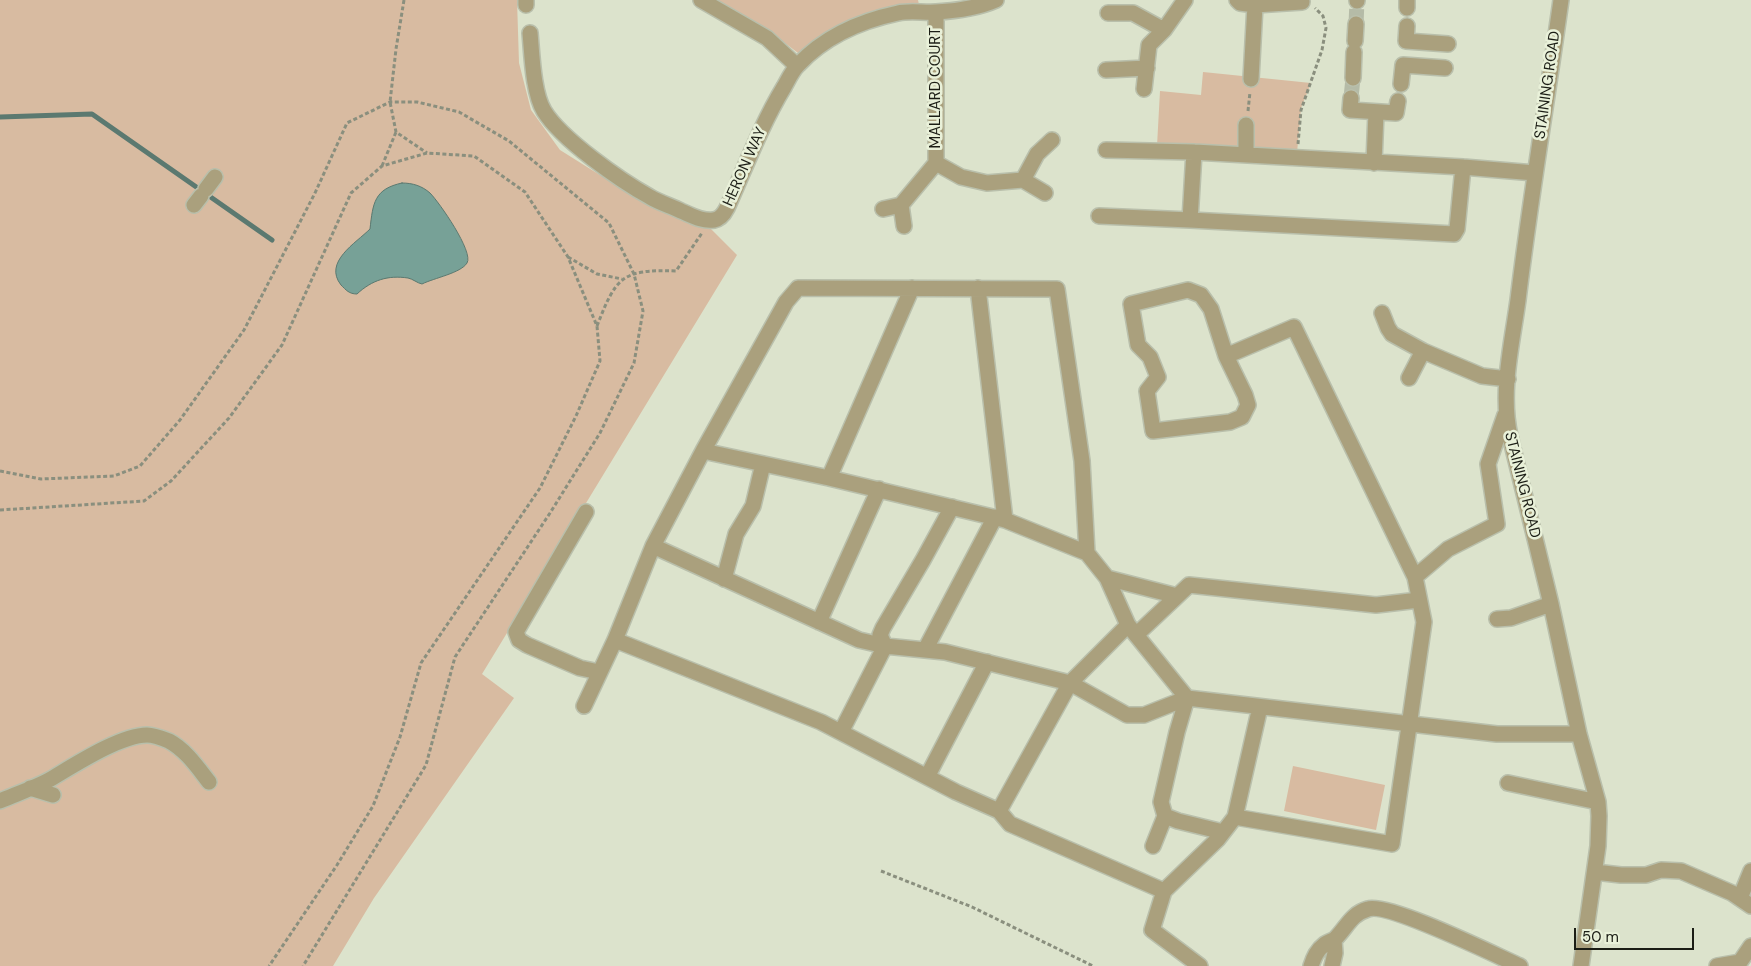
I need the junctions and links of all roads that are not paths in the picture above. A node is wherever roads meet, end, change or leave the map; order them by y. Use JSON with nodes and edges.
{"nodes":[{"id":1,"x":701,"y":0,"type":"edge"},
{"id":2,"x":996,"y":0,"type":"edge"},
{"id":3,"x":1185,"y":0,"type":"edge"},
{"id":4,"x":1237,"y":0,"type":"edge"},
{"id":5,"x":1561,"y":0,"type":"edge"},
{"id":6,"x":1307,"y":4,"type":"road end"},
{"id":7,"x":1254,"y":5,"type":"junction"},
{"id":8,"x":930,"y":8,"type":"edge"},
{"id":9,"x":1108,"y":13,"type":"dead end"},
{"id":10,"x":1356,"y":24,"type":"tunnel mouth"},
{"id":11,"x":1407,"y":26,"type":"dead end"},
{"id":12,"x":1164,"y":30,"type":"junction"},
{"id":13,"x":530,"y":33,"type":"dead end"},
{"id":14,"x":1448,"y":44,"type":"dead end"},
{"id":15,"x":797,"y":66,"type":"junction"},
{"id":16,"x":1147,"y":68,"type":"junction"},
{"id":17,"x":1445,"y":68,"type":"dead end"},
{"id":18,"x":1106,"y":70,"type":"dead end"},
{"id":19,"x":1353,"y":78,"type":"tunnel mouth"},
{"id":20,"x":1251,"y":79,"type":"road end"},
{"id":21,"x":1402,"y":84,"type":"dead end"},
{"id":22,"x":1144,"y":89,"type":"dead end"},
{"id":23,"x":1351,"y":98,"type":"dead end"},
{"id":24,"x":1398,"y":101,"type":"dead end"},
{"id":25,"x":1376,"y":112,"type":"junction"},
{"id":26,"x":1246,"y":125,"type":"road end"},
{"id":27,"x":1052,"y":140,"type":"dead end"},
{"id":28,"x":1106,"y":150,"type":"dead end"},
{"id":29,"x":1194,"y":152,"type":"junction"},
{"id":30,"x":1246,"y":154,"type":"junction"},
{"id":31,"x":936,"y":163,"type":"junction"},
{"id":32,"x":1374,"y":163,"type":"junction"},
{"id":33,"x":1463,"y":167,"type":"junction"},
{"id":34,"x":1535,"y":173,"type":"junction"},
{"id":35,"x":1023,"y":180,"type":"junction"},
{"id":36,"x":1045,"y":193,"type":"dead end"},
{"id":37,"x":901,"y":205,"type":"junction"},
{"id":38,"x":883,"y":209,"type":"dead end"},
{"id":39,"x":1099,"y":216,"type":"dead end"},
{"id":40,"x":1190,"y":220,"type":"junction"},
{"id":41,"x":904,"y":226,"type":"dead end"},
{"id":42,"x":912,"y":288,"type":"junction"},
{"id":43,"x":978,"y":288,"type":"junction"},
{"id":44,"x":1382,"y":313,"type":"dead end"},
{"id":45,"x":1423,"y":351,"type":"junction"},
{"id":46,"x":1226,"y":356,"type":"junction"},
{"id":47,"x":1408,"y":378,"type":"dead end"},
{"id":48,"x":1508,"y":379,"type":"junction"},
{"id":49,"x":1506,"y":411,"type":"junction"},
{"id":50,"x":703,"y":452,"type":"junction"},
{"id":51,"x":763,"y":464,"type":"junction"},
{"id":52,"x":829,"y":478,"type":"junction"},
{"id":53,"x":879,"y":489,"type":"junction"},
{"id":54,"x":952,"y":506,"type":"junction"},
{"id":55,"x":586,"y":512,"type":"dead end"},
{"id":56,"x":1000,"y":518,"type":"junction"},
{"id":57,"x":653,"y":546,"type":"junction"},
{"id":58,"x":1087,"y":552,"type":"junction"},
{"id":59,"x":1414,"y":577,"type":"junction"},
{"id":60,"x":1107,"y":578,"type":"junction"},
{"id":61,"x":724,"y":579,"type":"junction"},
{"id":62,"x":1177,"y":596,"type":"junction"},
{"id":63,"x":1419,"y":600,"type":"junction"},
{"id":64,"x":1551,"y":604,"type":"junction"},
{"id":65,"x":1497,"y":619,"type":"dead end"},
{"id":66,"x":819,"y":622,"type":"junction"},
{"id":67,"x":1132,"y":630,"type":"junction"},
{"id":68,"x":615,"y":640,"type":"junction"},
{"id":69,"x":884,"y":646,"type":"junction"},
{"id":70,"x":925,"y":650,"type":"junction"},
{"id":71,"x":987,"y":662,"type":"junction"},
{"id":72,"x":599,"y":672,"type":"junction"},
{"id":73,"x":1070,"y":682,"type":"junction"},
{"id":74,"x":1187,"y":698,"type":"junction"},
{"id":75,"x":584,"y":706,"type":"dead end"},
{"id":76,"x":1260,"y":707,"type":"junction"},
{"id":77,"x":1410,"y":725,"type":"junction"},
{"id":78,"x":841,"y":732,"type":"junction"},
{"id":79,"x":1579,"y":734,"type":"junction"},
{"id":80,"x":927,"y":777,"type":"junction"},
{"id":81,"x":209,"y":782,"type":"dead end"},
{"id":82,"x":1508,"y":783,"type":"dead end"},
{"id":83,"x":30,"y":788,"type":"junction"},
{"id":84,"x":53,"y":795,"type":"dead end"},
{"id":85,"x":0,"y":801,"type":"edge"},
{"id":86,"x":1598,"y":802,"type":"junction"},
{"id":87,"x":999,"y":811,"type":"junction"},
{"id":88,"x":1165,"y":816,"type":"junction"},
{"id":89,"x":1235,"y":817,"type":"junction"},
{"id":90,"x":1223,"y":832,"type":"junction"},
{"id":91,"x":1153,"y":846,"type":"dead end"},
{"id":92,"x":1751,"y":871,"type":"edge"},
{"id":93,"x":1595,"y":872,"type":"junction"},
{"id":94,"x":1164,"y":891,"type":"junction"},
{"id":95,"x":1745,"y":902,"type":"edge"},
{"id":96,"x":1334,"y":940,"type":"junction"},
{"id":97,"x":1751,"y":946,"type":"edge"},
{"id":98,"x":1740,"y":964,"type":"edge"},
{"id":99,"x":1200,"y":966,"type":"edge"},
{"id":100,"x":1311,"y":966,"type":"edge"},
{"id":101,"x":1332,"y":966,"type":"edge"},
{"id":102,"x":1520,"y":966,"type":"edge"},
{"id":103,"x":1581,"y":966,"type":"edge"},
{"id":104,"x":1717,"y":966,"type":"edge"}],
"edges":[{"from":1,"to":15,"type":"street"},
{"from":2,"to":8,"type":"street","name":"HERON WAY"},
{"from":3,"to":12,"type":"street"},
{"from":4,"to":7,"type":"street"},
{"from":5,"to":34,"type":"street","name":"STAINING ROAD"},
{"from":6,"to":7,"type":"street"},
{"from":7,"to":20,"type":"street"},
{"from":8,"to":15,"type":"street","name":"HERON WAY"},
{"from":8,"to":31,"type":"street","name":"MALLARD COURT"},
{"from":9,"to":12,"type":"street"},
{"from":10,"to":19,"type":"street"},
{"from":11,"to":14,"type":"street"},
{"from":12,"to":16,"type":"street"},
{"from":13,"to":15,"type":"street","name":"HERON WAY"},
{"from":16,"to":18,"type":"street"},
{"from":16,"to":22,"type":"street"},
{"from":17,"to":21,"type":"street"},
{"from":23,"to":25,"type":"street"},
{"from":24,"to":25,"type":"street"},
{"from":25,"to":32,"type":"street"},
{"from":26,"to":30,"type":"street"},
{"from":27,"to":35,"type":"street"},
{"from":28,"to":29,"type":"street"},
{"from":29,"to":30,"type":"street"},
{"from":29,"to":40,"type":"street"},
{"from":30,"to":32,"type":"street"},
{"from":31,"to":35,"type":"street","name":"MALLARD COURT"},
{"from":31,"to":37,"type":"street"},
{"from":32,"to":33,"type":"street"},
{"from":33,"to":34,"type":"street"},
{"from":33,"to":40,"type":"street"},
{"from":34,"to":48,"type":"street","name":"STAINING ROAD"},
{"from":35,"to":36,"type":"street"},
{"from":37,"to":38,"type":"street"},
{"from":37,"to":41,"type":"street"},
{"from":39,"to":40,"type":"street"},
{"from":42,"to":43,"type":"street"},
{"from":42,"to":50,"type":"street"},
{"from":42,"to":52,"type":"street"},
{"from":43,"to":56,"type":"street"},
{"from":43,"to":58,"type":"street"},
{"from":44,"to":45,"type":"street"},
{"from":45,"to":47,"type":"street"},
{"from":45,"to":48,"type":"street"},
{"from":46,"to":46,"type":"street"},
{"from":46,"to":59,"type":"street"},
{"from":48,"to":49,"type":"street","name":"STAINING ROAD"},
{"from":49,"to":59,"type":"street"},
{"from":49,"to":64,"type":"street","name":"STAINING ROAD"},
{"from":50,"to":51,"type":"street"},
{"from":50,"to":57,"type":"street"},
{"from":51,"to":52,"type":"street"},
{"from":51,"to":61,"type":"street"},
{"from":52,"to":53,"type":"street"},
{"from":53,"to":54,"type":"street"},
{"from":53,"to":66,"type":"street"},
{"from":54,"to":56,"type":"street"},
{"from":54,"to":69,"type":"street"},
{"from":55,"to":72,"type":"street"},
{"from":56,"to":58,"type":"street"},
{"from":56,"to":70,"type":"street"},
{"from":57,"to":61,"type":"street"},
{"from":57,"to":68,"type":"street"},
{"from":58,"to":60,"type":"street"},
{"from":59,"to":63,"type":"street"},
{"from":60,"to":62,"type":"street"},
{"from":60,"to":67,"type":"street"},
{"from":61,"to":66,"type":"street"},
{"from":62,"to":63,"type":"street"},
{"from":62,"to":67,"type":"street"},
{"from":63,"to":77,"type":"street"},
{"from":64,"to":65,"type":"street"},
{"from":64,"to":79,"type":"street","name":"STAINING ROAD"},
{"from":66,"to":69,"type":"street"},
{"from":67,"to":73,"type":"street"},
{"from":67,"to":74,"type":"street"},
{"from":68,"to":72,"type":"street"},
{"from":68,"to":78,"type":"street"},
{"from":69,"to":70,"type":"street"},
{"from":69,"to":78,"type":"street"},
{"from":70,"to":71,"type":"street"},
{"from":71,"to":73,"type":"street"},
{"from":71,"to":80,"type":"street"},
{"from":72,"to":75,"type":"street"},
{"from":73,"to":74,"type":"street"},
{"from":73,"to":87,"type":"street"},
{"from":74,"to":76,"type":"street"},
{"from":74,"to":88,"type":"street"},
{"from":76,"to":77,"type":"street"},
{"from":76,"to":89,"type":"street"},
{"from":77,"to":79,"type":"street"},
{"from":77,"to":89,"type":"street"},
{"from":78,"to":80,"type":"street"},
{"from":79,"to":86,"type":"street","name":"STAINING ROAD"},
{"from":80,"to":87,"type":"street"},
{"from":81,"to":83,"type":"street"},
{"from":82,"to":86,"type":"street"},
{"from":83,"to":84,"type":"street"},
{"from":83,"to":85,"type":"street"},
{"from":86,"to":93,"type":"street","name":"STAINING ROAD"},
{"from":87,"to":94,"type":"street"},
{"from":88,"to":90,"type":"street"},
{"from":88,"to":91,"type":"street"},
{"from":89,"to":90,"type":"street"},
{"from":90,"to":94,"type":"street"},
{"from":92,"to":95,"type":"street"},
{"from":93,"to":95,"type":"street"},
{"from":93,"to":103,"type":"street","name":"STAINING ROAD"},
{"from":94,"to":99,"type":"street"},
{"from":96,"to":100,"type":"street"},
{"from":96,"to":101,"type":"street"},
{"from":96,"to":102,"type":"street"},
{"from":97,"to":98,"type":"street"},
{"from":98,"to":104,"type":"street"}]}
